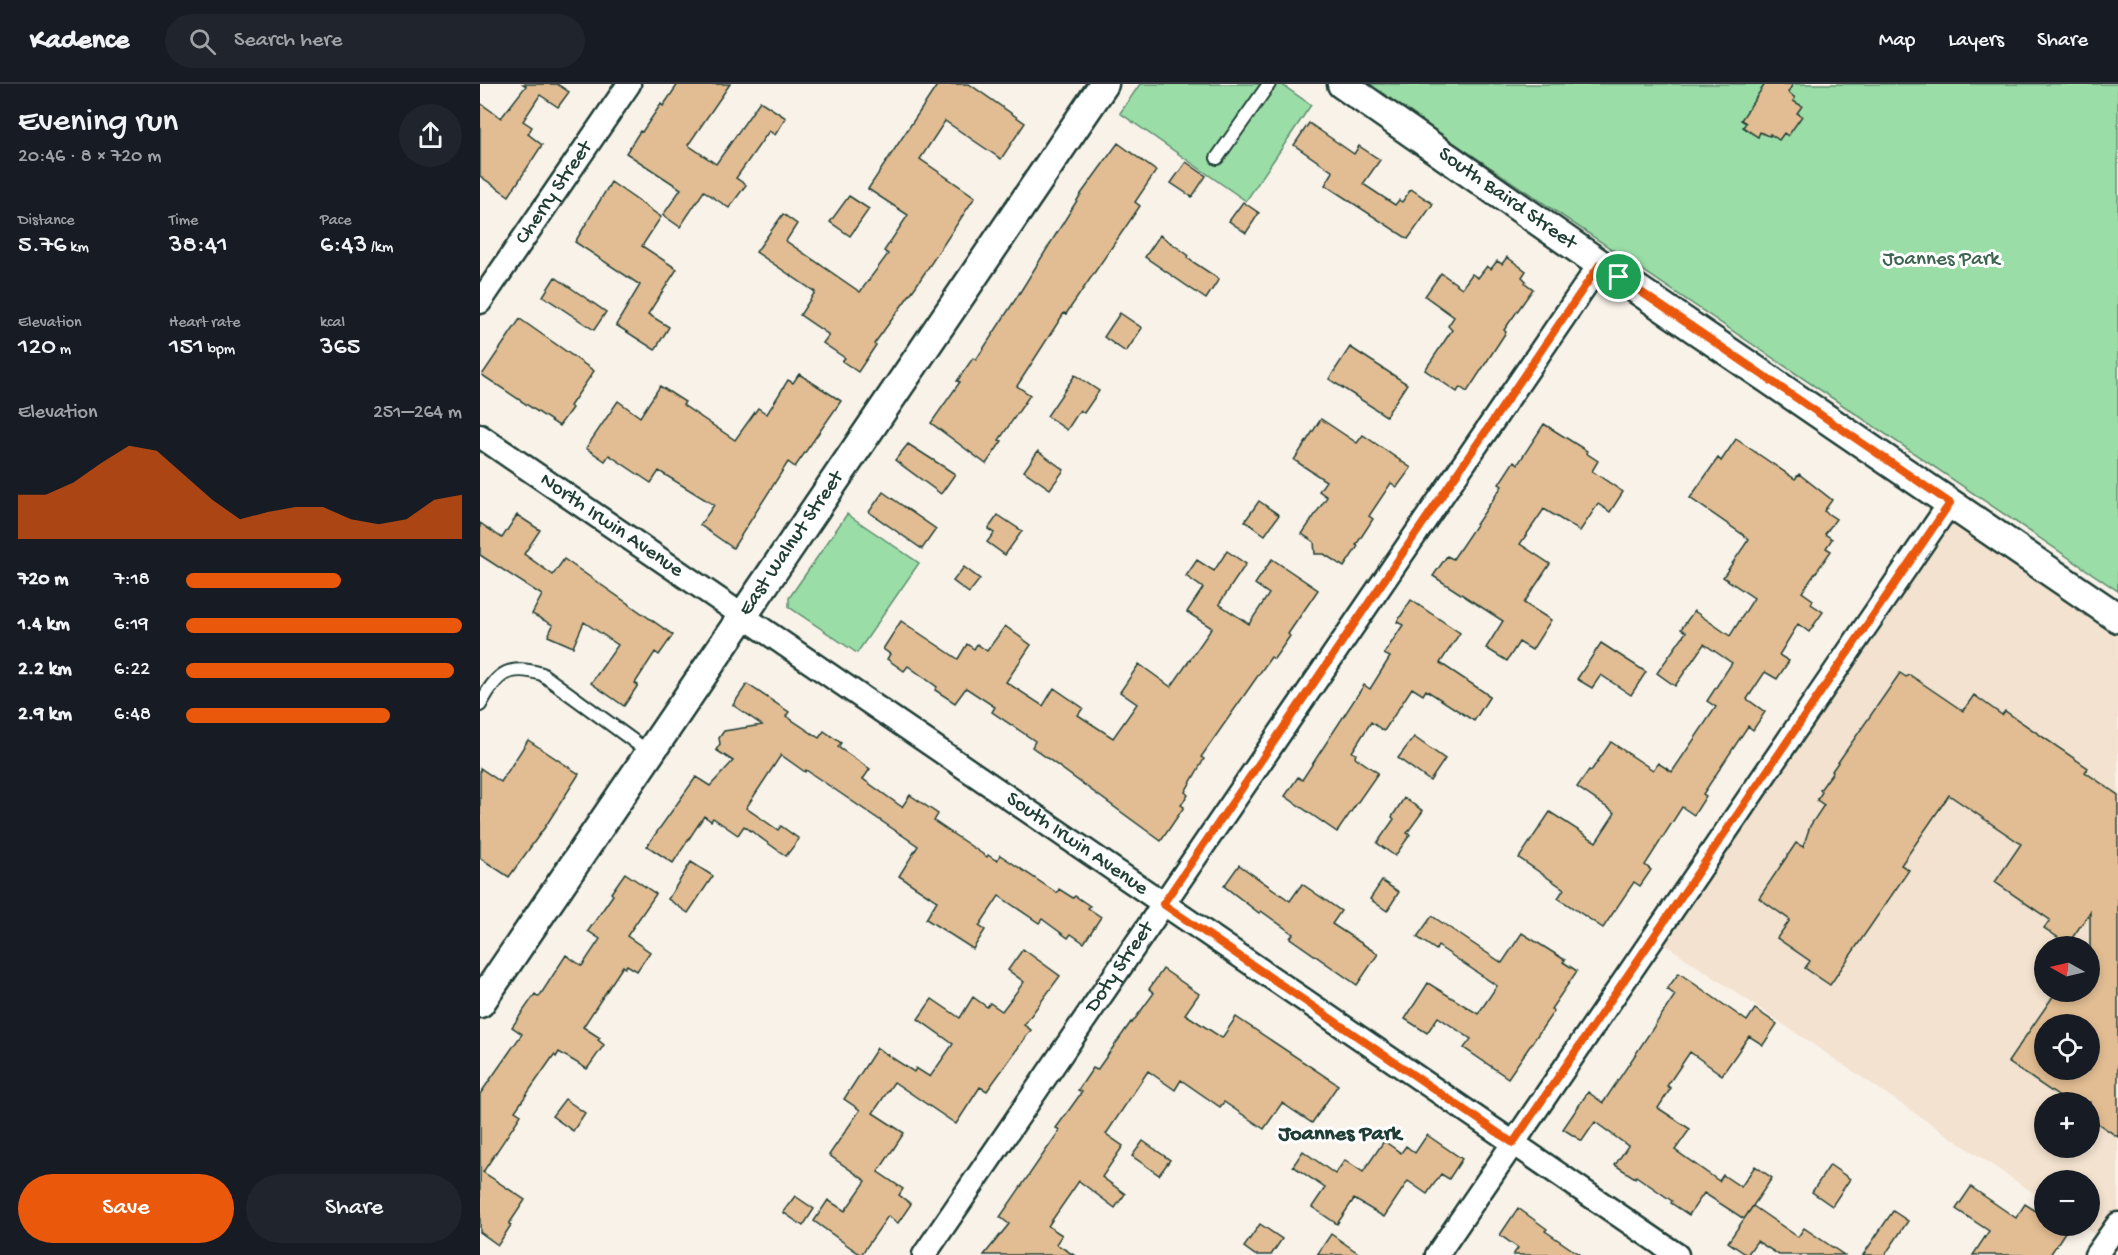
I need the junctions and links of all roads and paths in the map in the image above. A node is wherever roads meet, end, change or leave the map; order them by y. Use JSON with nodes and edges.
{"nodes":[{"id":1,"x":629,"y":84,"type":"edge"},
{"id":2,"x":1104,"y":84,"type":"edge"},
{"id":3,"x":1269,"y":84,"type":"edge"},
{"id":4,"x":1342,"y":84,"type":"edge"},
{"id":5,"x":1217,"y":158,"type":"dead end"},
{"id":6,"x":1600,"y":264,"type":"junction"},
{"id":7,"x":480,"y":302,"type":"edge"},
{"id":8,"x":480,"y":436,"type":"edge"},
{"id":9,"x":1950,"y":503,"type":"junction"},
{"id":10,"x":744,"y":616,"type":"junction"},
{"id":11,"x":2118,"y":618,"type":"edge"},
{"id":12,"x":480,"y":705,"type":"edge"},
{"id":13,"x":650,"y":753,"type":"junction"},
{"id":14,"x":1163,"y":904,"type":"junction"},
{"id":15,"x":480,"y":1003,"type":"edge"},
{"id":16,"x":1513,"y":1143,"type":"junction"},
{"id":17,"x":2118,"y":1224,"type":"edge"},
{"id":18,"x":924,"y":1255,"type":"edge"},
{"id":19,"x":1437,"y":1255,"type":"edge"},
{"id":20,"x":1677,"y":1255,"type":"edge"},
{"id":21,"x":2096,"y":1255,"type":"edge"}],
"edges":[{"from":1,"to":7,"type":"street","name":"Cherry Street"},
{"from":2,"to":10,"type":"street","name":"East Walnut Street"},
{"from":3,"to":5,"type":"lane"},
{"from":4,"to":6,"type":"street","name":"South Baird Street"},
{"from":6,"to":9,"type":"street","name":"South Baird Street"},
{"from":6,"to":14,"type":"street","name":"Doty Street"},
{"from":8,"to":10,"type":"street","name":"North Irwin Avenue"},
{"from":9,"to":11,"type":"street","name":"South Baird Street"},
{"from":9,"to":16,"type":"street"},
{"from":10,"to":13,"type":"street","name":"East Walnut Street"},
{"from":10,"to":14,"type":"street","name":"South Irwin Avenue"},
{"from":12,"to":13,"type":"lane"},
{"from":13,"to":15,"type":"street","name":"East Walnut Street"},
{"from":14,"to":16,"type":"street","name":"South Irwin Avenue"},
{"from":14,"to":18,"type":"street","name":"Doty Street"},
{"from":16,"to":19,"type":"street"},
{"from":16,"to":20,"type":"street","name":"South Irwin Avenue"},
{"from":17,"to":21,"type":"street"}]}
